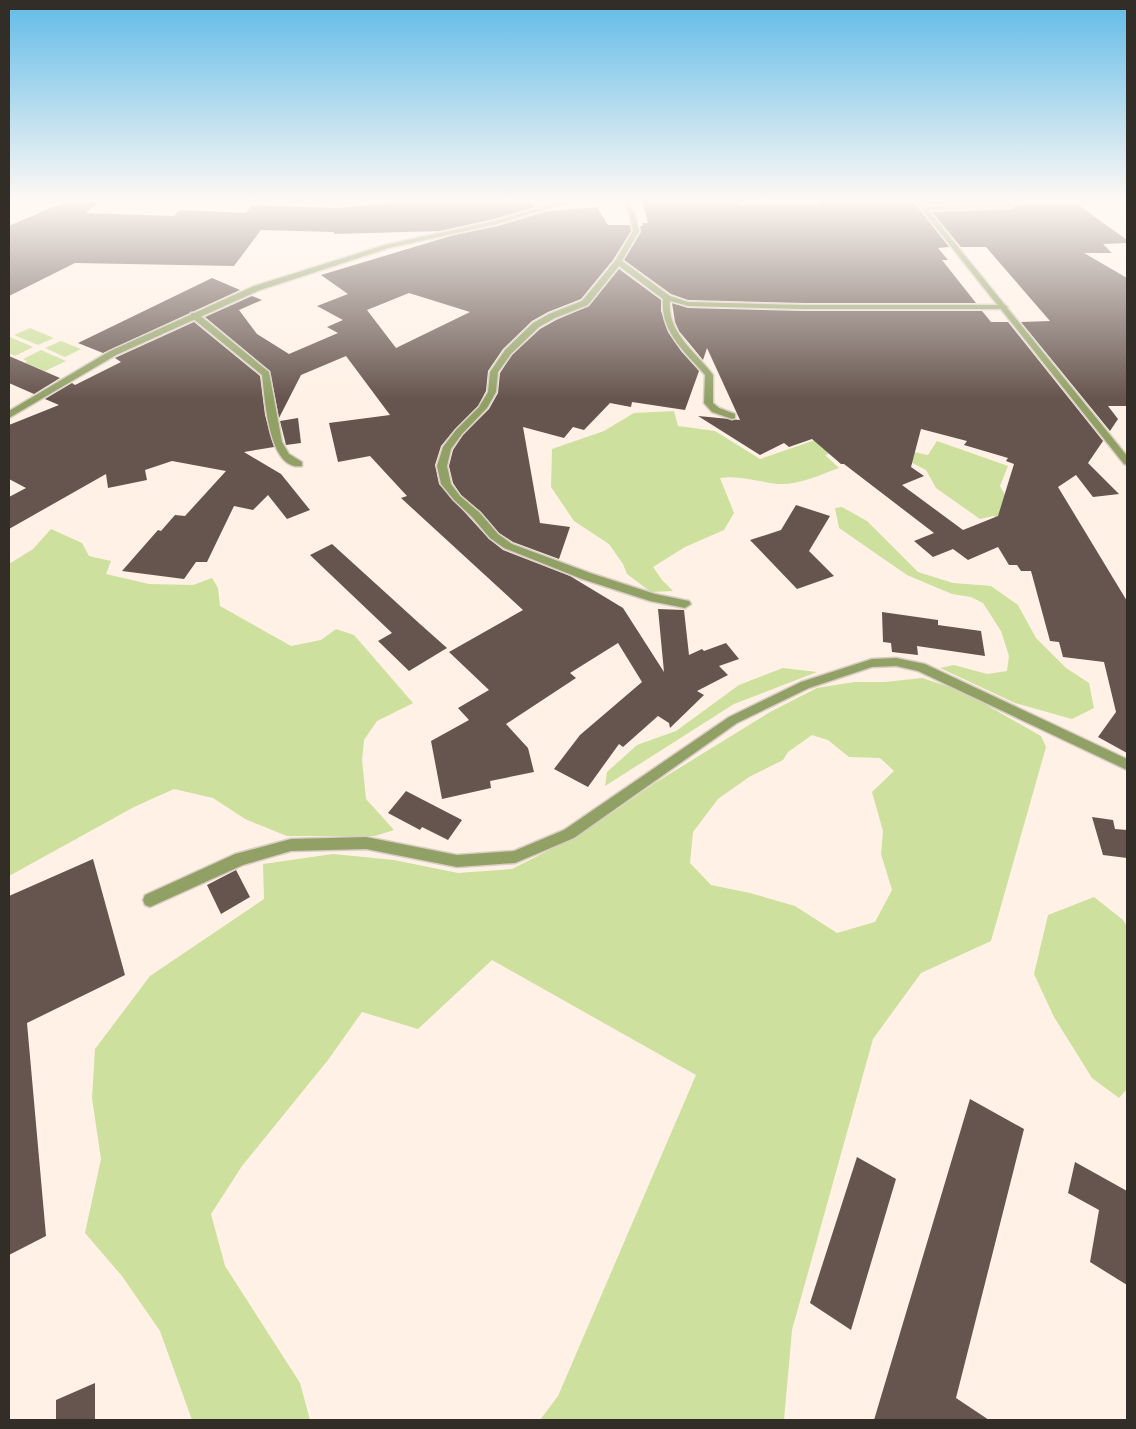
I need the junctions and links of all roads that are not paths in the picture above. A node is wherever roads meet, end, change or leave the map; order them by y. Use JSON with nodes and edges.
{"nodes":[{"id":1,"x":323,"y":267,"type":"edge"},
{"id":2,"x":614,"y":267,"type":"edge"},
{"id":3,"x":624,"y":267,"type":"edge"},
{"id":4,"x":971,"y":267,"type":"edge"},
{"id":5,"x":667,"y":298,"type":"junction"},
{"id":6,"x":1004,"y":307,"type":"junction"},
{"id":7,"x":194,"y":315,"type":"junction"},
{"id":8,"x":9,"y":415,"type":"edge"},
{"id":9,"x":732,"y":416,"type":"dead end"},
{"id":10,"x":1127,"y":462,"type":"edge"},
{"id":11,"x":299,"y":464,"type":"dead end"},
{"id":12,"x":684,"y":604,"type":"dead end"},
{"id":13,"x":1127,"y":765,"type":"edge"},
{"id":14,"x":150,"y":900,"type":"dead end"}],
"edges":[{"from":1,"to":7,"type":"street"},
{"from":2,"to":12,"type":"street"},
{"from":3,"to":5,"type":"street"},
{"from":4,"to":6,"type":"street"},
{"from":5,"to":6,"type":"street"},
{"from":5,"to":9,"type":"street"},
{"from":6,"to":10,"type":"street"},
{"from":7,"to":8,"type":"street"},
{"from":7,"to":11,"type":"street"},
{"from":13,"to":14,"type":"street"}]}
